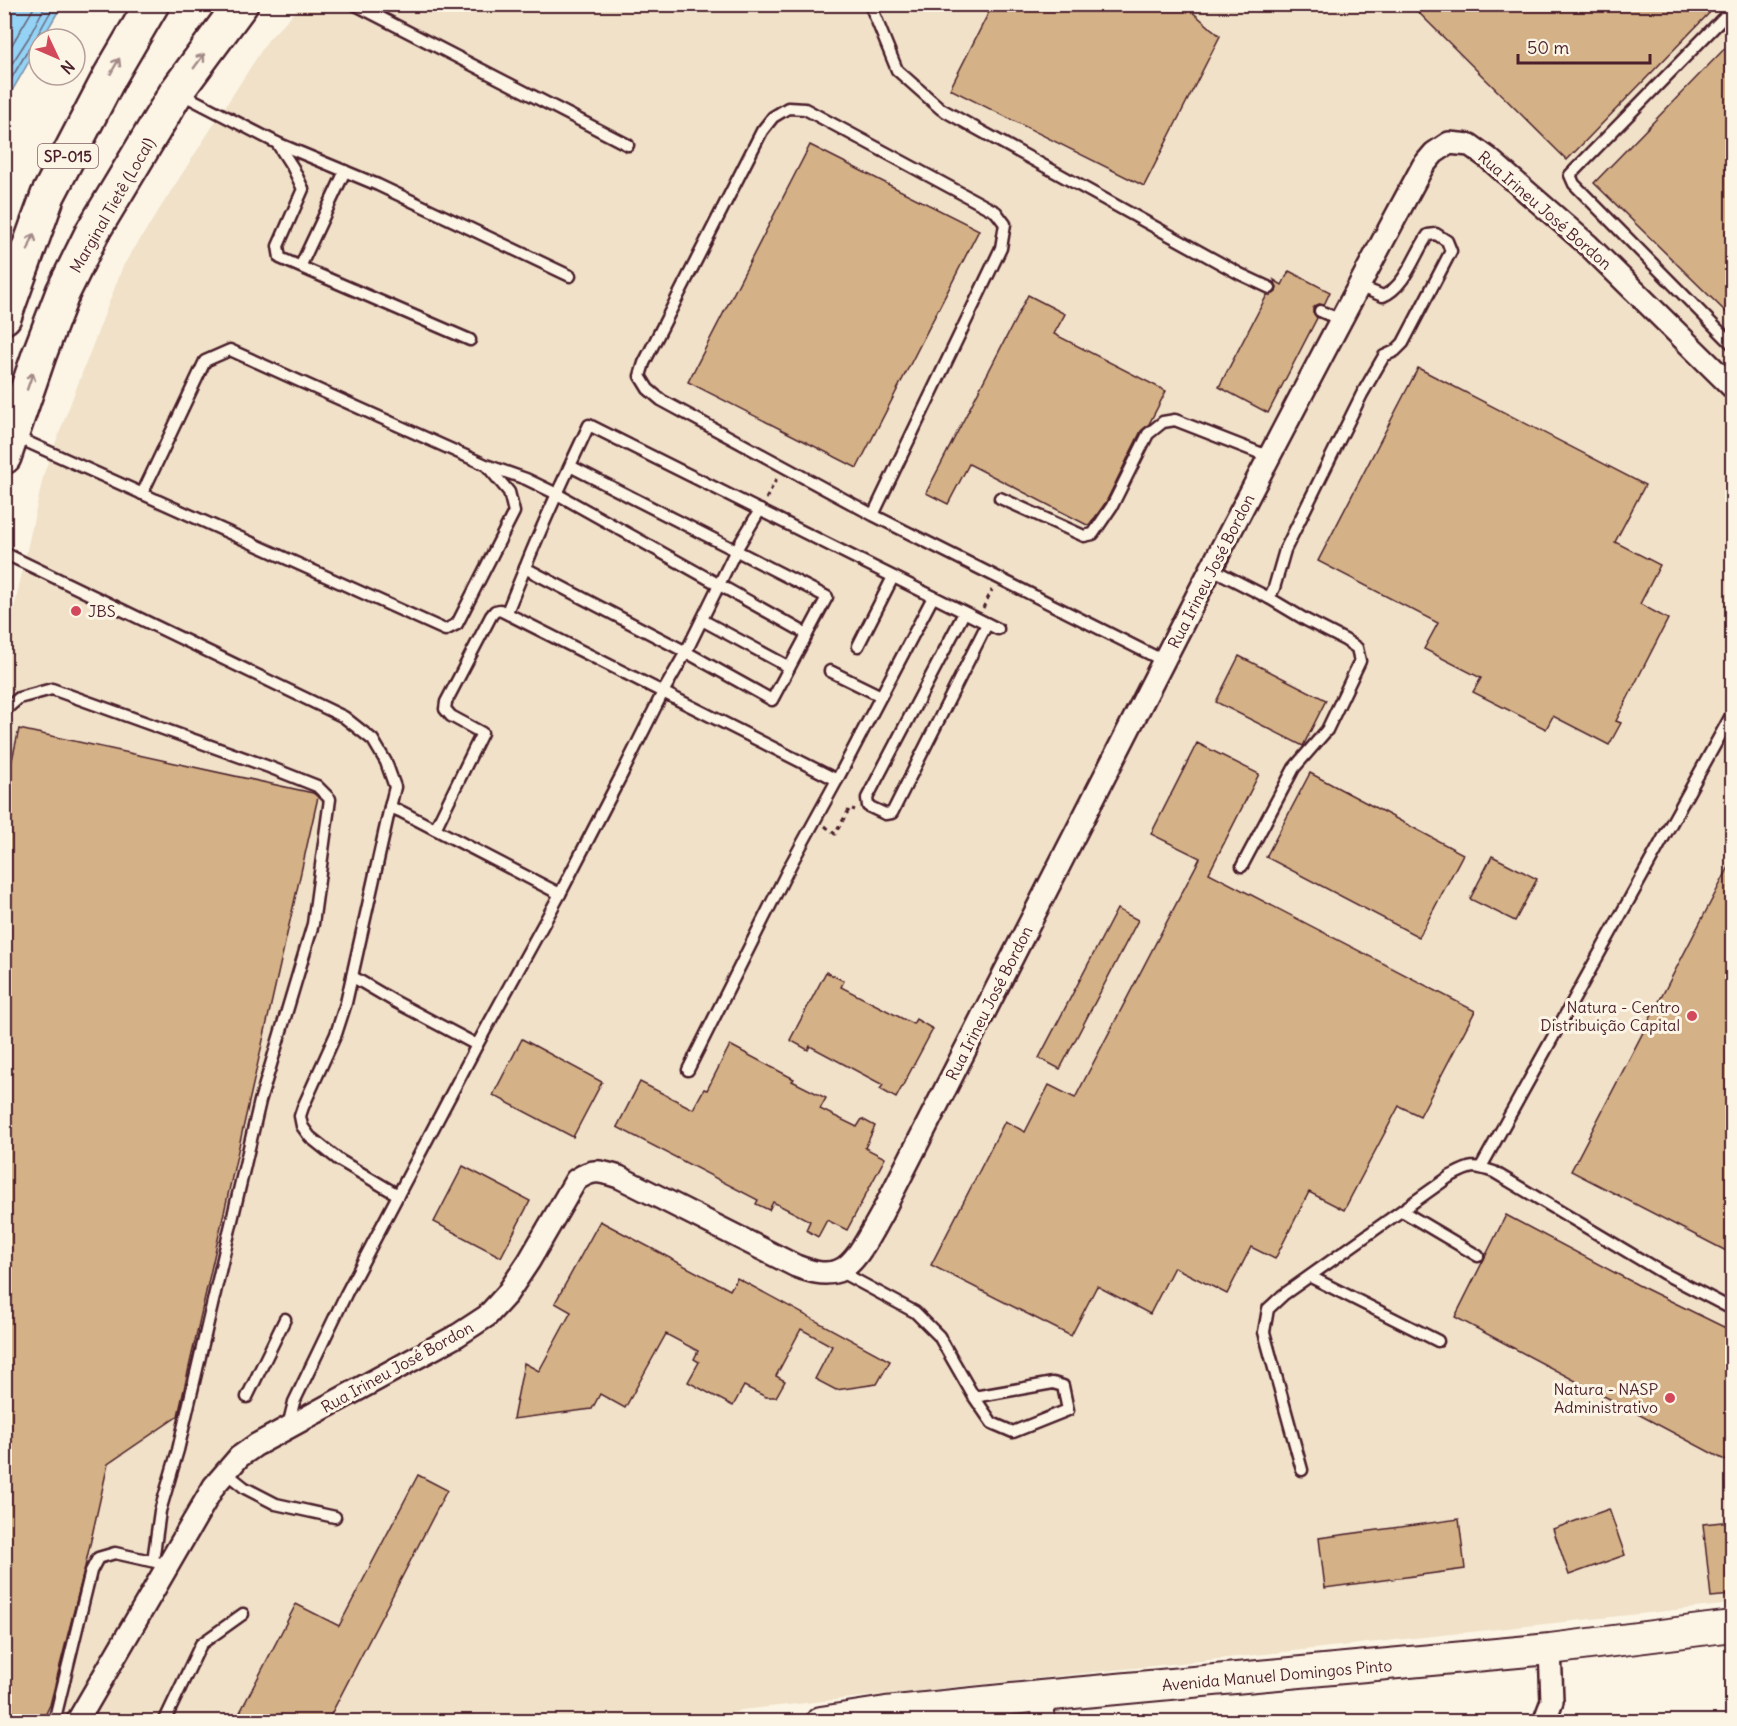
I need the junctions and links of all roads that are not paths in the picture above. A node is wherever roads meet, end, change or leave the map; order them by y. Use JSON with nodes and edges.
{"nodes":[{"id":1,"x":152,"y":4,"type":"edge"},
{"id":2,"x":241,"y":4,"type":"edge"},
{"id":3,"x":354,"y":4,"type":"edge"},
{"id":4,"x":870,"y":4,"type":"edge"},
{"id":5,"x":1732,"y":9,"type":"edge"},
{"id":6,"x":177,"y":91,"type":"junction"},
{"id":7,"x":277,"y":143,"type":"junction"},
{"id":8,"x":628,"y":146,"type":"dead end"},
{"id":9,"x":345,"y":171,"type":"junction"},
{"id":10,"x":301,"y":265,"type":"junction"},
{"id":11,"x":570,"y":276,"type":"dead end"},
{"id":12,"x":1358,"y":286,"type":"junction"},
{"id":13,"x":1270,"y":288,"type":"dead end"},
{"id":14,"x":1320,"y":311,"type":"dead end"},
{"id":15,"x":4,"y":317,"type":"edge"},
{"id":16,"x":1341,"y":320,"type":"junction"},
{"id":17,"x":470,"y":340,"type":"dead end"},
{"id":18,"x":1732,"y":344,"type":"edge"},
{"id":19,"x":1732,"y":387,"type":"edge"},
{"id":20,"x":8,"y":446,"type":"edge"},
{"id":21,"x":1270,"y":457,"type":"junction"},
{"id":22,"x":486,"y":465,"type":"junction"},
{"id":23,"x":570,"y":466,"type":"junction"},
{"id":24,"x":142,"y":494,"type":"junction"},
{"id":25,"x":557,"y":494,"type":"junction"},
{"id":26,"x":1000,"y":498,"type":"dead end"},
{"id":27,"x":760,"y":510,"type":"junction"},
{"id":28,"x":873,"y":515,"type":"junction"},
{"id":29,"x":736,"y":550,"type":"junction"},
{"id":30,"x":4,"y":553,"type":"edge"},
{"id":31,"x":525,"y":568,"type":"junction"},
{"id":32,"x":1212,"y":569,"type":"junction"},
{"id":33,"x":893,"y":577,"type":"junction"},
{"id":34,"x":720,"y":585,"type":"junction"},
{"id":35,"x":933,"y":597,"type":"junction"},
{"id":36,"x":1269,"y":598,"type":"junction"},
{"id":37,"x":507,"y":612,"type":"junction"},
{"id":38,"x":964,"y":613,"type":"junction"},
{"id":39,"x":702,"y":620,"type":"junction"},
{"id":40,"x":982,"y":621,"type":"junction"},
{"id":41,"x":998,"y":629,"type":"dead end"},
{"id":42,"x":807,"y":634,"type":"junction"},
{"id":43,"x":858,"y":646,"type":"dead end"},
{"id":44,"x":686,"y":652,"type":"junction"},
{"id":45,"x":1164,"y":661,"type":"junction"},
{"id":46,"x":789,"y":667,"type":"junction"},
{"id":47,"x":830,"y":671,"type":"dead end"},
{"id":48,"x":663,"y":692,"type":"junction"},
{"id":49,"x":881,"y":696,"type":"junction"},
{"id":50,"x":4,"y":711,"type":"edge"},
{"id":51,"x":1732,"y":714,"type":"edge"},
{"id":52,"x":837,"y":780,"type":"junction"},
{"id":53,"x":390,"y":807,"type":"junction"},
{"id":54,"x":435,"y":829,"type":"junction"},
{"id":55,"x":1242,"y":866,"type":"dead end"},
{"id":56,"x":560,"y":894,"type":"junction"},
{"id":57,"x":353,"y":976,"type":"junction"},
{"id":58,"x":477,"y":1045,"type":"junction"},
{"id":59,"x":688,"y":1070,"type":"dead end"},
{"id":60,"x":1481,"y":1167,"type":"junction"},
{"id":61,"x":398,"y":1195,"type":"junction"},
{"id":62,"x":1402,"y":1211,"type":"junction"},
{"id":63,"x":1478,"y":1256,"type":"dead end"},
{"id":64,"x":839,"y":1271,"type":"junction"},
{"id":65,"x":1311,"y":1277,"type":"junction"},
{"id":66,"x":1732,"y":1309,"type":"edge"},
{"id":67,"x":285,"y":1319,"type":"dead end"},
{"id":68,"x":1438,"y":1341,"type":"dead end"},
{"id":69,"x":247,"y":1397,"type":"dead end"},
{"id":70,"x":974,"y":1397,"type":"junction"},
{"id":71,"x":288,"y":1427,"type":"junction"},
{"id":72,"x":1302,"y":1470,"type":"dead end"},
{"id":73,"x":225,"y":1472,"type":"junction"},
{"id":74,"x":335,"y":1517,"type":"dead end"},
{"id":75,"x":160,"y":1563,"type":"junction"},
{"id":76,"x":243,"y":1614,"type":"dead end"},
{"id":77,"x":1732,"y":1626,"type":"edge"},
{"id":78,"x":1550,"y":1649,"type":"junction"},
{"id":79,"x":1043,"y":1709,"type":"edge"},
{"id":80,"x":886,"y":1717,"type":"edge"},
{"id":81,"x":54,"y":1722,"type":"edge"},
{"id":82,"x":77,"y":1722,"type":"edge"},
{"id":83,"x":164,"y":1722,"type":"edge"},
{"id":84,"x":821,"y":1722,"type":"edge"},
{"id":85,"x":1544,"y":1722,"type":"edge"}],
"edges":[{"from":15,"to":1,"type":"highway","number":"SP-015","one_way":true},
{"from":6,"to":2,"type":"highway","name":"Marginal Tietê (Local)","one_way":true},
{"from":3,"to":8,"type":"lane"},
{"from":4,"to":13,"type":"lane"},
{"from":5,"to":18,"type":"lane"},
{"from":6,"to":7,"type":"lane"},
{"from":20,"to":6,"type":"highway","name":"Marginal Tietê (Local)","one_way":true},
{"from":7,"to":9,"type":"lane"},
{"from":7,"to":10,"type":"lane"},
{"from":9,"to":10,"type":"lane"},
{"from":9,"to":11,"type":"lane"},
{"from":10,"to":17,"type":"lane"},
{"from":12,"to":16,"type":"street","name":"Rua Irineu José Bordon"},
{"from":12,"to":19,"type":"street","name":"Rua Irineu José Bordon"},
{"from":12,"to":36,"type":"lane"},
{"from":14,"to":16,"type":"lane"},
{"from":16,"to":21,"type":"street","name":"Rua Irineu José Bordon"},
{"from":20,"to":24,"type":"lane"},
{"from":21,"to":26,"type":"lane"},
{"from":21,"to":32,"type":"street","name":"Rua Irineu José Bordon"},
{"from":22,"to":24,"type":"lane"},
{"from":22,"to":24,"type":"lane"},
{"from":22,"to":25,"type":"lane"},
{"from":23,"to":25,"type":"lane"},
{"from":23,"to":27,"type":"lane"},
{"from":23,"to":29,"type":"lane"},
{"from":25,"to":31,"type":"lane"},
{"from":25,"to":34,"type":"lane"},
{"from":27,"to":29,"type":"lane"},
{"from":27,"to":33,"type":"lane"},
{"from":28,"to":28,"type":"lane"},
{"from":28,"to":45,"type":"lane"},
{"from":29,"to":34,"type":"lane"},
{"from":29,"to":42,"type":"lane"},
{"from":30,"to":53,"type":"lane"},
{"from":31,"to":37,"type":"lane"},
{"from":31,"to":44,"type":"lane"},
{"from":32,"to":36,"type":"lane"},
{"from":32,"to":45,"type":"street","name":"Rua Irineu José Bordon"},
{"from":33,"to":35,"type":"lane"},
{"from":33,"to":43,"type":"lane"},
{"from":34,"to":39,"type":"lane"},
{"from":34,"to":42,"type":"lane"},
{"from":35,"to":38,"type":"lane"},
{"from":35,"to":49,"type":"lane"},
{"from":36,"to":55,"type":"lane"},
{"from":37,"to":48,"type":"lane"},
{"from":37,"to":54,"type":"lane"},
{"from":38,"to":40,"type":"lane"},
{"from":38,"to":40,"type":"lane"},
{"from":39,"to":44,"type":"lane"},
{"from":39,"to":46,"type":"lane"},
{"from":40,"to":41,"type":"lane"},
{"from":42,"to":46,"type":"lane"},
{"from":44,"to":46,"type":"lane"},
{"from":44,"to":48,"type":"lane"},
{"from":45,"to":64,"type":"street","name":"Rua Irineu José Bordon"},
{"from":47,"to":49,"type":"lane"},
{"from":48,"to":52,"type":"lane"},
{"from":48,"to":56,"type":"lane"},
{"from":49,"to":52,"type":"lane"},
{"from":50,"to":75,"type":"lane"},
{"from":51,"to":60,"type":"lane"},
{"from":52,"to":59,"type":"lane"},
{"from":53,"to":54,"type":"lane"},
{"from":53,"to":57,"type":"lane"},
{"from":54,"to":56,"type":"lane"},
{"from":56,"to":58,"type":"lane"},
{"from":57,"to":58,"type":"lane"},
{"from":57,"to":61,"type":"lane"},
{"from":58,"to":61,"type":"lane"},
{"from":60,"to":62,"type":"lane"},
{"from":60,"to":66,"type":"lane"},
{"from":61,"to":71,"type":"lane"},
{"from":62,"to":63,"type":"lane"},
{"from":62,"to":65,"type":"lane"},
{"from":64,"to":70,"type":"lane"},
{"from":64,"to":71,"type":"street","name":"Rua Irineu José Bordon"},
{"from":65,"to":68,"type":"lane"},
{"from":65,"to":72,"type":"lane"},
{"from":67,"to":69,"type":"lane"},
{"from":70,"to":70,"type":"lane"},
{"from":71,"to":73,"type":"street","name":"Rua Irineu José Bordon"},
{"from":73,"to":74,"type":"lane"},
{"from":73,"to":75,"type":"street","name":"Rua Irineu José Bordon"},
{"from":75,"to":81,"type":"lane"},
{"from":75,"to":82,"type":"street","name":"Rua Irineu José Bordon"},
{"from":76,"to":83,"type":"lane"},
{"from":77,"to":78,"type":"street","name":"Avenida Manuel Domingos Pinto"},
{"from":78,"to":79,"type":"street","name":"Avenida Manuel Domingos Pinto"},
{"from":78,"to":85,"type":"street"},
{"from":79,"to":80,"type":"street","name":"Avenida Manuel Domingos Pinto"},
{"from":80,"to":84,"type":"street","name":"Avenida Manuel Domingos Pinto"}]}
